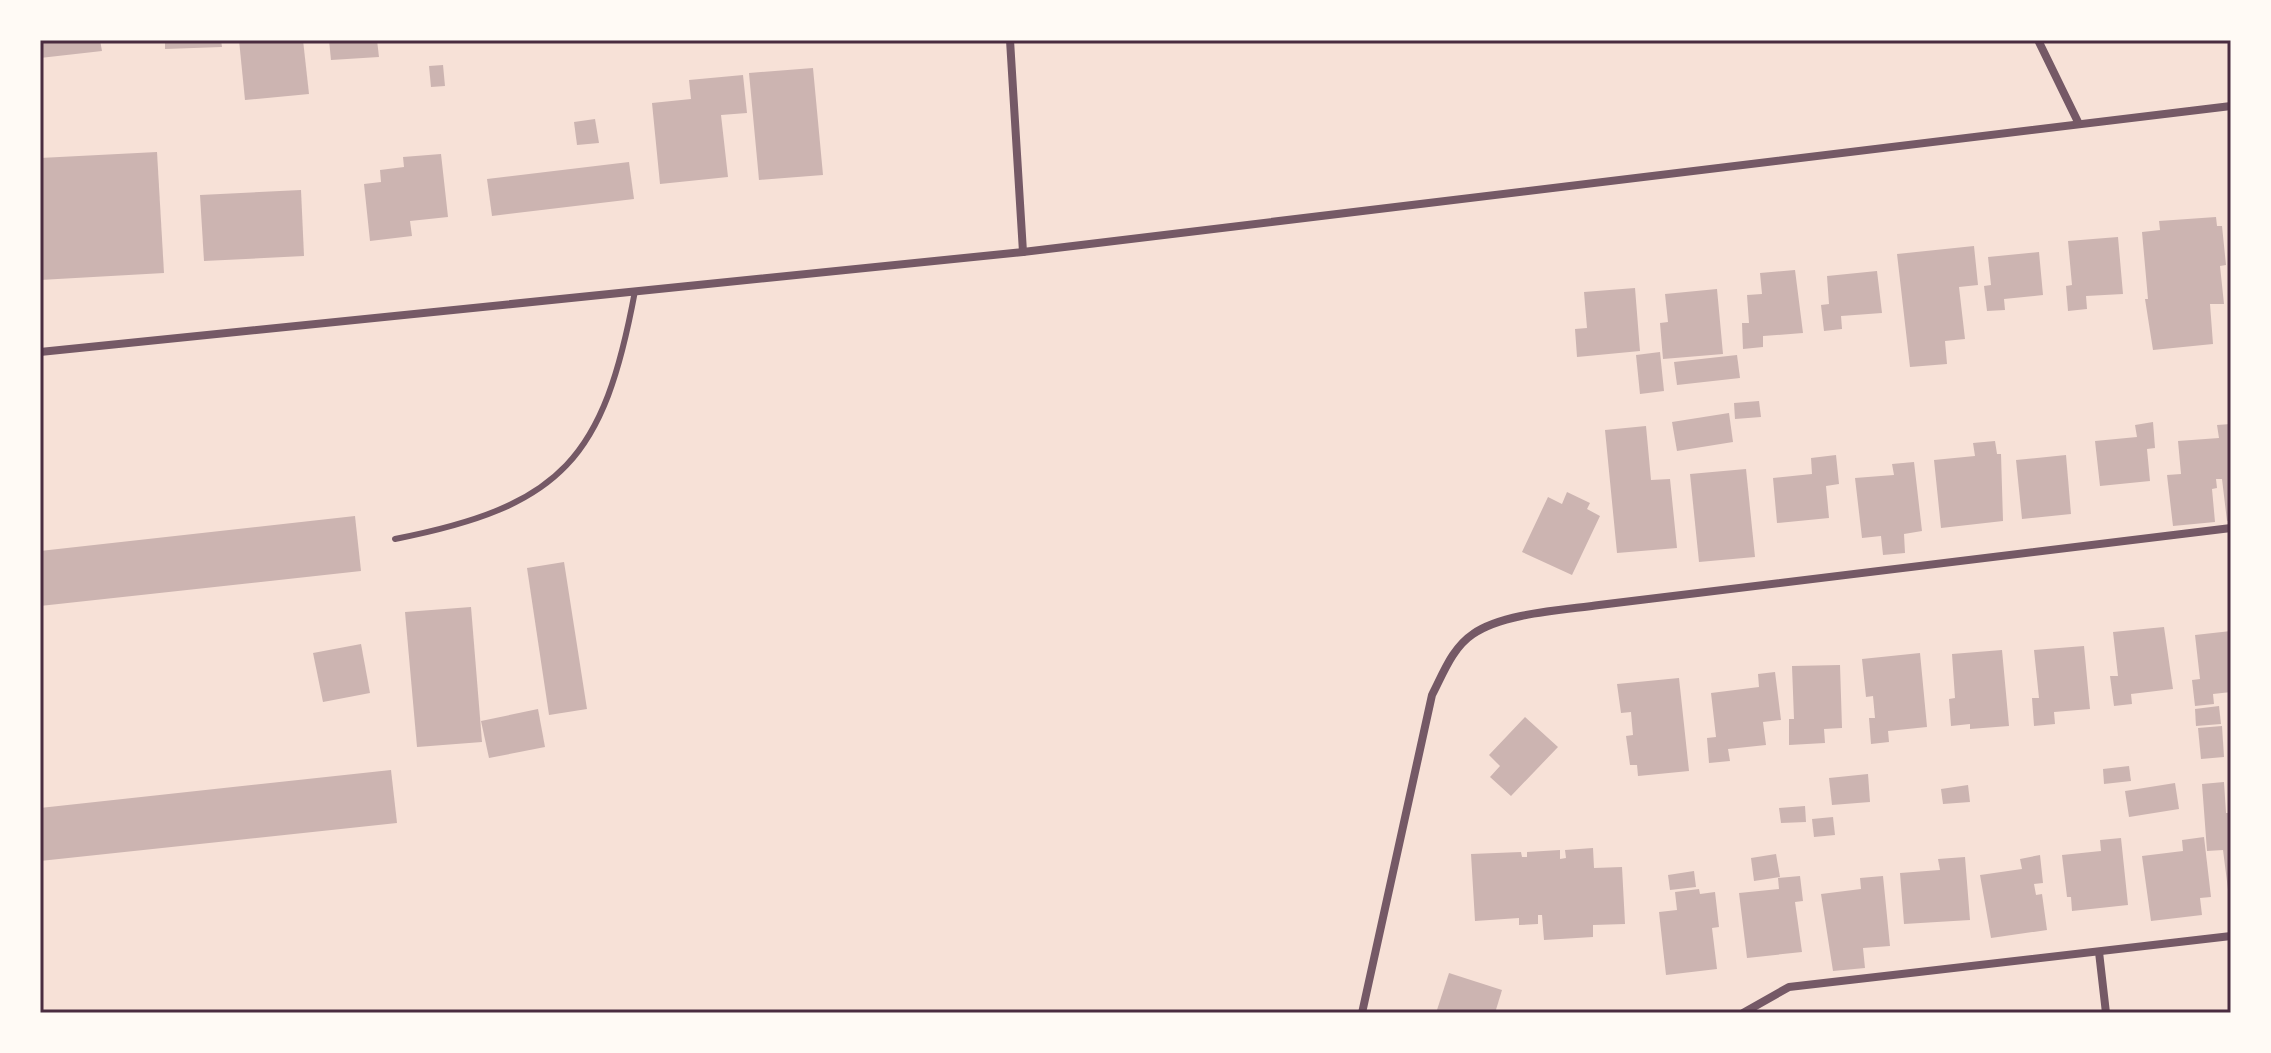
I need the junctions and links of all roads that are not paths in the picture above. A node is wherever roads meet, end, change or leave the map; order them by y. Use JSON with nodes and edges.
{"nodes":[{"id":1,"x":1010,"y":40,"type":"edge"},
{"id":2,"x":2038,"y":40,"type":"edge"},
{"id":3,"x":2231,"y":106,"type":"edge"},
{"id":4,"x":2078,"y":122,"type":"junction"},
{"id":5,"x":1023,"y":252,"type":"junction"},
{"id":6,"x":635,"y":291,"type":"junction"},
{"id":7,"x":40,"y":352,"type":"edge"},
{"id":8,"x":2231,"y":528,"type":"edge"},
{"id":9,"x":395,"y":539,"type":"dead end"},
{"id":10,"x":2231,"y":936,"type":"edge"},
{"id":11,"x":2099,"y":952,"type":"junction"},
{"id":12,"x":1362,"y":1013,"type":"edge"},
{"id":13,"x":1743,"y":1013,"type":"edge"},
{"id":14,"x":2106,"y":1013,"type":"edge"}],
"edges":[{"from":1,"to":5,"type":"street"},
{"from":2,"to":4,"type":"street"},
{"from":3,"to":4,"type":"street"},
{"from":4,"to":5,"type":"street"},
{"from":5,"to":6,"type":"street"},
{"from":6,"to":7,"type":"street"},
{"from":6,"to":9,"type":"lane"},
{"from":8,"to":12,"type":"street"},
{"from":10,"to":11,"type":"street"},
{"from":11,"to":13,"type":"street"},
{"from":11,"to":14,"type":"street"}]}
